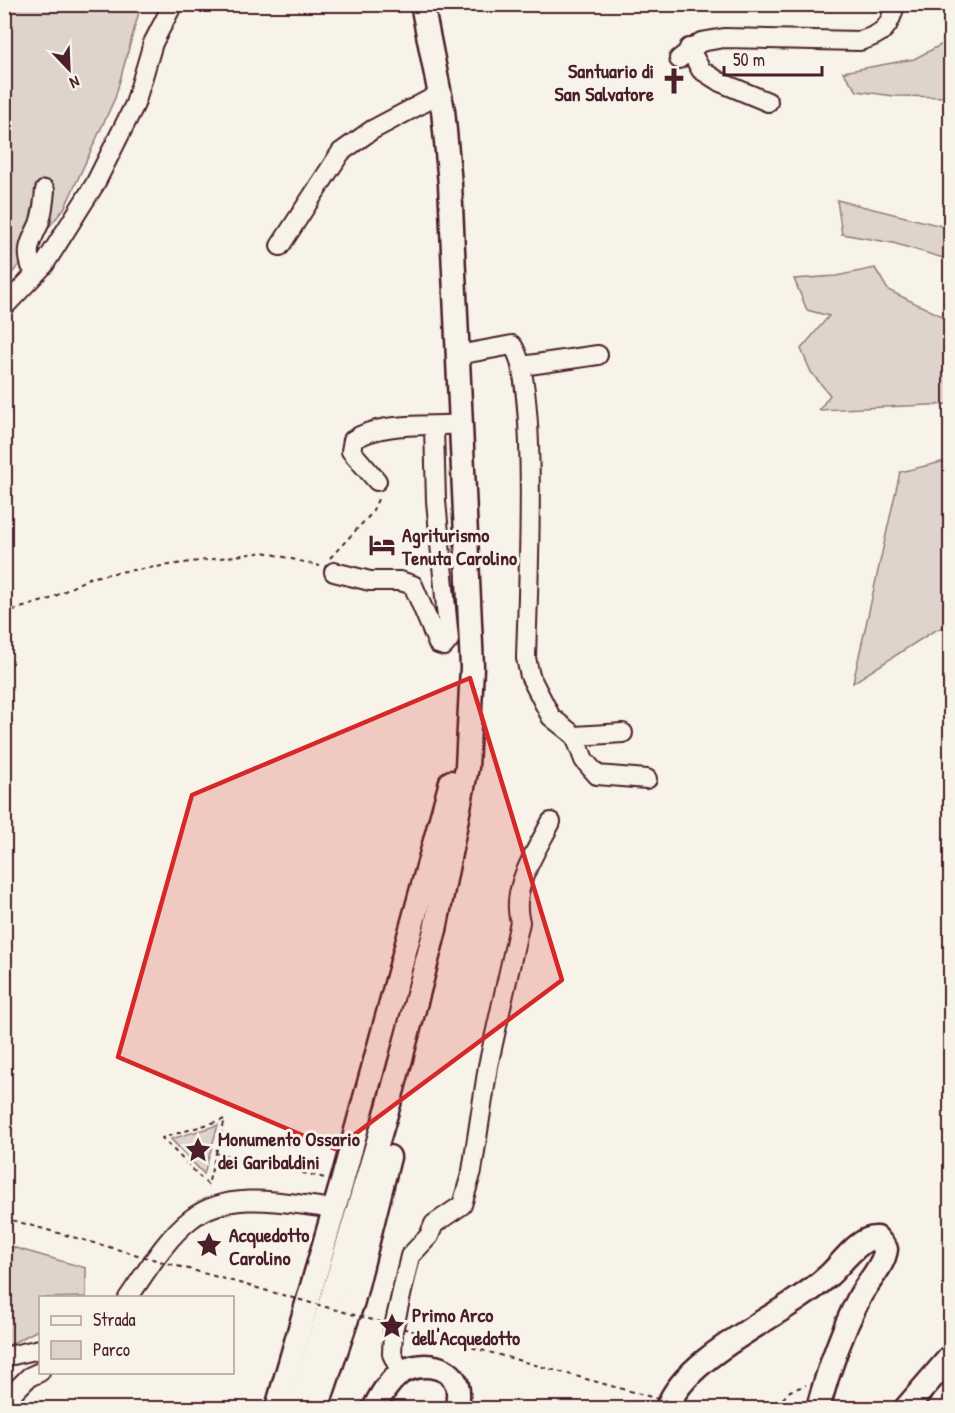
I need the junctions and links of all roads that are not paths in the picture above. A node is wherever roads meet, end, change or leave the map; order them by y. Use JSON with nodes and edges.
{"nodes":[{"id":1,"x":173,"y":4,"type":"edge"},
{"id":2,"x":422,"y":4,"type":"edge"},
{"id":3,"x":895,"y":4,"type":"edge"},
{"id":4,"x":440,"y":93,"type":"junction"},
{"id":5,"x":768,"y":102,"type":"dead end"},
{"id":6,"x":45,"y":190,"type":"dead end"},
{"id":7,"x":280,"y":246,"type":"dead end"},
{"id":8,"x":44,"y":265,"type":"junction"},
{"id":9,"x":4,"y":307,"type":"edge"},
{"id":10,"x":458,"y":355,"type":"junction"},
{"id":11,"x":598,"y":355,"type":"dead end"},
{"id":12,"x":522,"y":366,"type":"junction"},
{"id":13,"x":461,"y":424,"type":"junction"},
{"id":14,"x":434,"y":427,"type":"junction"},
{"id":15,"x":377,"y":481,"type":"road end"},
{"id":16,"x":328,"y":569,"type":"road end"},
{"id":17,"x":469,"y":710,"type":"junction"},
{"id":18,"x":623,"y":733,"type":"dead end"},
{"id":19,"x":575,"y":736,"type":"junction"},
{"id":20,"x":647,"y":779,"type":"dead end"},
{"id":21,"x":551,"y":822,"type":"dead end"},
{"id":22,"x":435,"y":930,"type":"junction"},
{"id":23,"x":335,"y":1209,"type":"junction"},
{"id":24,"x":129,"y":1296,"type":"edge"},
{"id":25,"x":39,"y":1349,"type":"edge"},
{"id":26,"x":4,"y":1357,"type":"edge"},
{"id":27,"x":951,"y":1357,"type":"edge"},
{"id":28,"x":39,"y":1372,"type":"edge"},
{"id":29,"x":400,"y":1373,"type":"junction"},
{"id":30,"x":4,"y":1402,"type":"edge"},
{"id":31,"x":277,"y":1408,"type":"edge"},
{"id":32,"x":299,"y":1408,"type":"edge"},
{"id":33,"x":316,"y":1408,"type":"edge"},
{"id":34,"x":374,"y":1408,"type":"edge"},
{"id":35,"x":457,"y":1408,"type":"edge"},
{"id":36,"x":667,"y":1408,"type":"edge"},
{"id":37,"x":818,"y":1408,"type":"edge"},
{"id":38,"x":906,"y":1408,"type":"edge"}],
"edges":[{"from":1,"to":8,"type":"street"},
{"from":2,"to":4,"type":"main road"},
{"from":3,"to":5,"type":"street"},
{"from":4,"to":7,"type":"street"},
{"from":4,"to":10,"type":"main road"},
{"from":6,"to":8,"type":"street"},
{"from":8,"to":9,"type":"street"},
{"from":10,"to":12,"type":"street"},
{"from":10,"to":13,"type":"main road"},
{"from":11,"to":12,"type":"street"},
{"from":12,"to":19,"type":"street"},
{"from":13,"to":14,"type":"street"},
{"from":13,"to":17,"type":"main road"},
{"from":14,"to":15,"type":"street"},
{"from":14,"to":16,"type":"street"},
{"from":17,"to":22,"type":"main road"},
{"from":17,"to":23,"type":"main road"},
{"from":18,"to":19,"type":"street"},
{"from":19,"to":20,"type":"street"},
{"from":21,"to":29,"type":"street"},
{"from":22,"to":32,"type":"main road"},
{"from":22,"to":33,"type":"main road"},
{"from":23,"to":24,"type":"street"},
{"from":23,"to":31,"type":"main road"},
{"from":25,"to":26,"type":"street"},
{"from":27,"to":38,"type":"main road"},
{"from":28,"to":30,"type":"street"},
{"from":29,"to":34,"type":"main road"},
{"from":29,"to":35,"type":"main road"},
{"from":36,"to":37,"type":"main road"}]}
